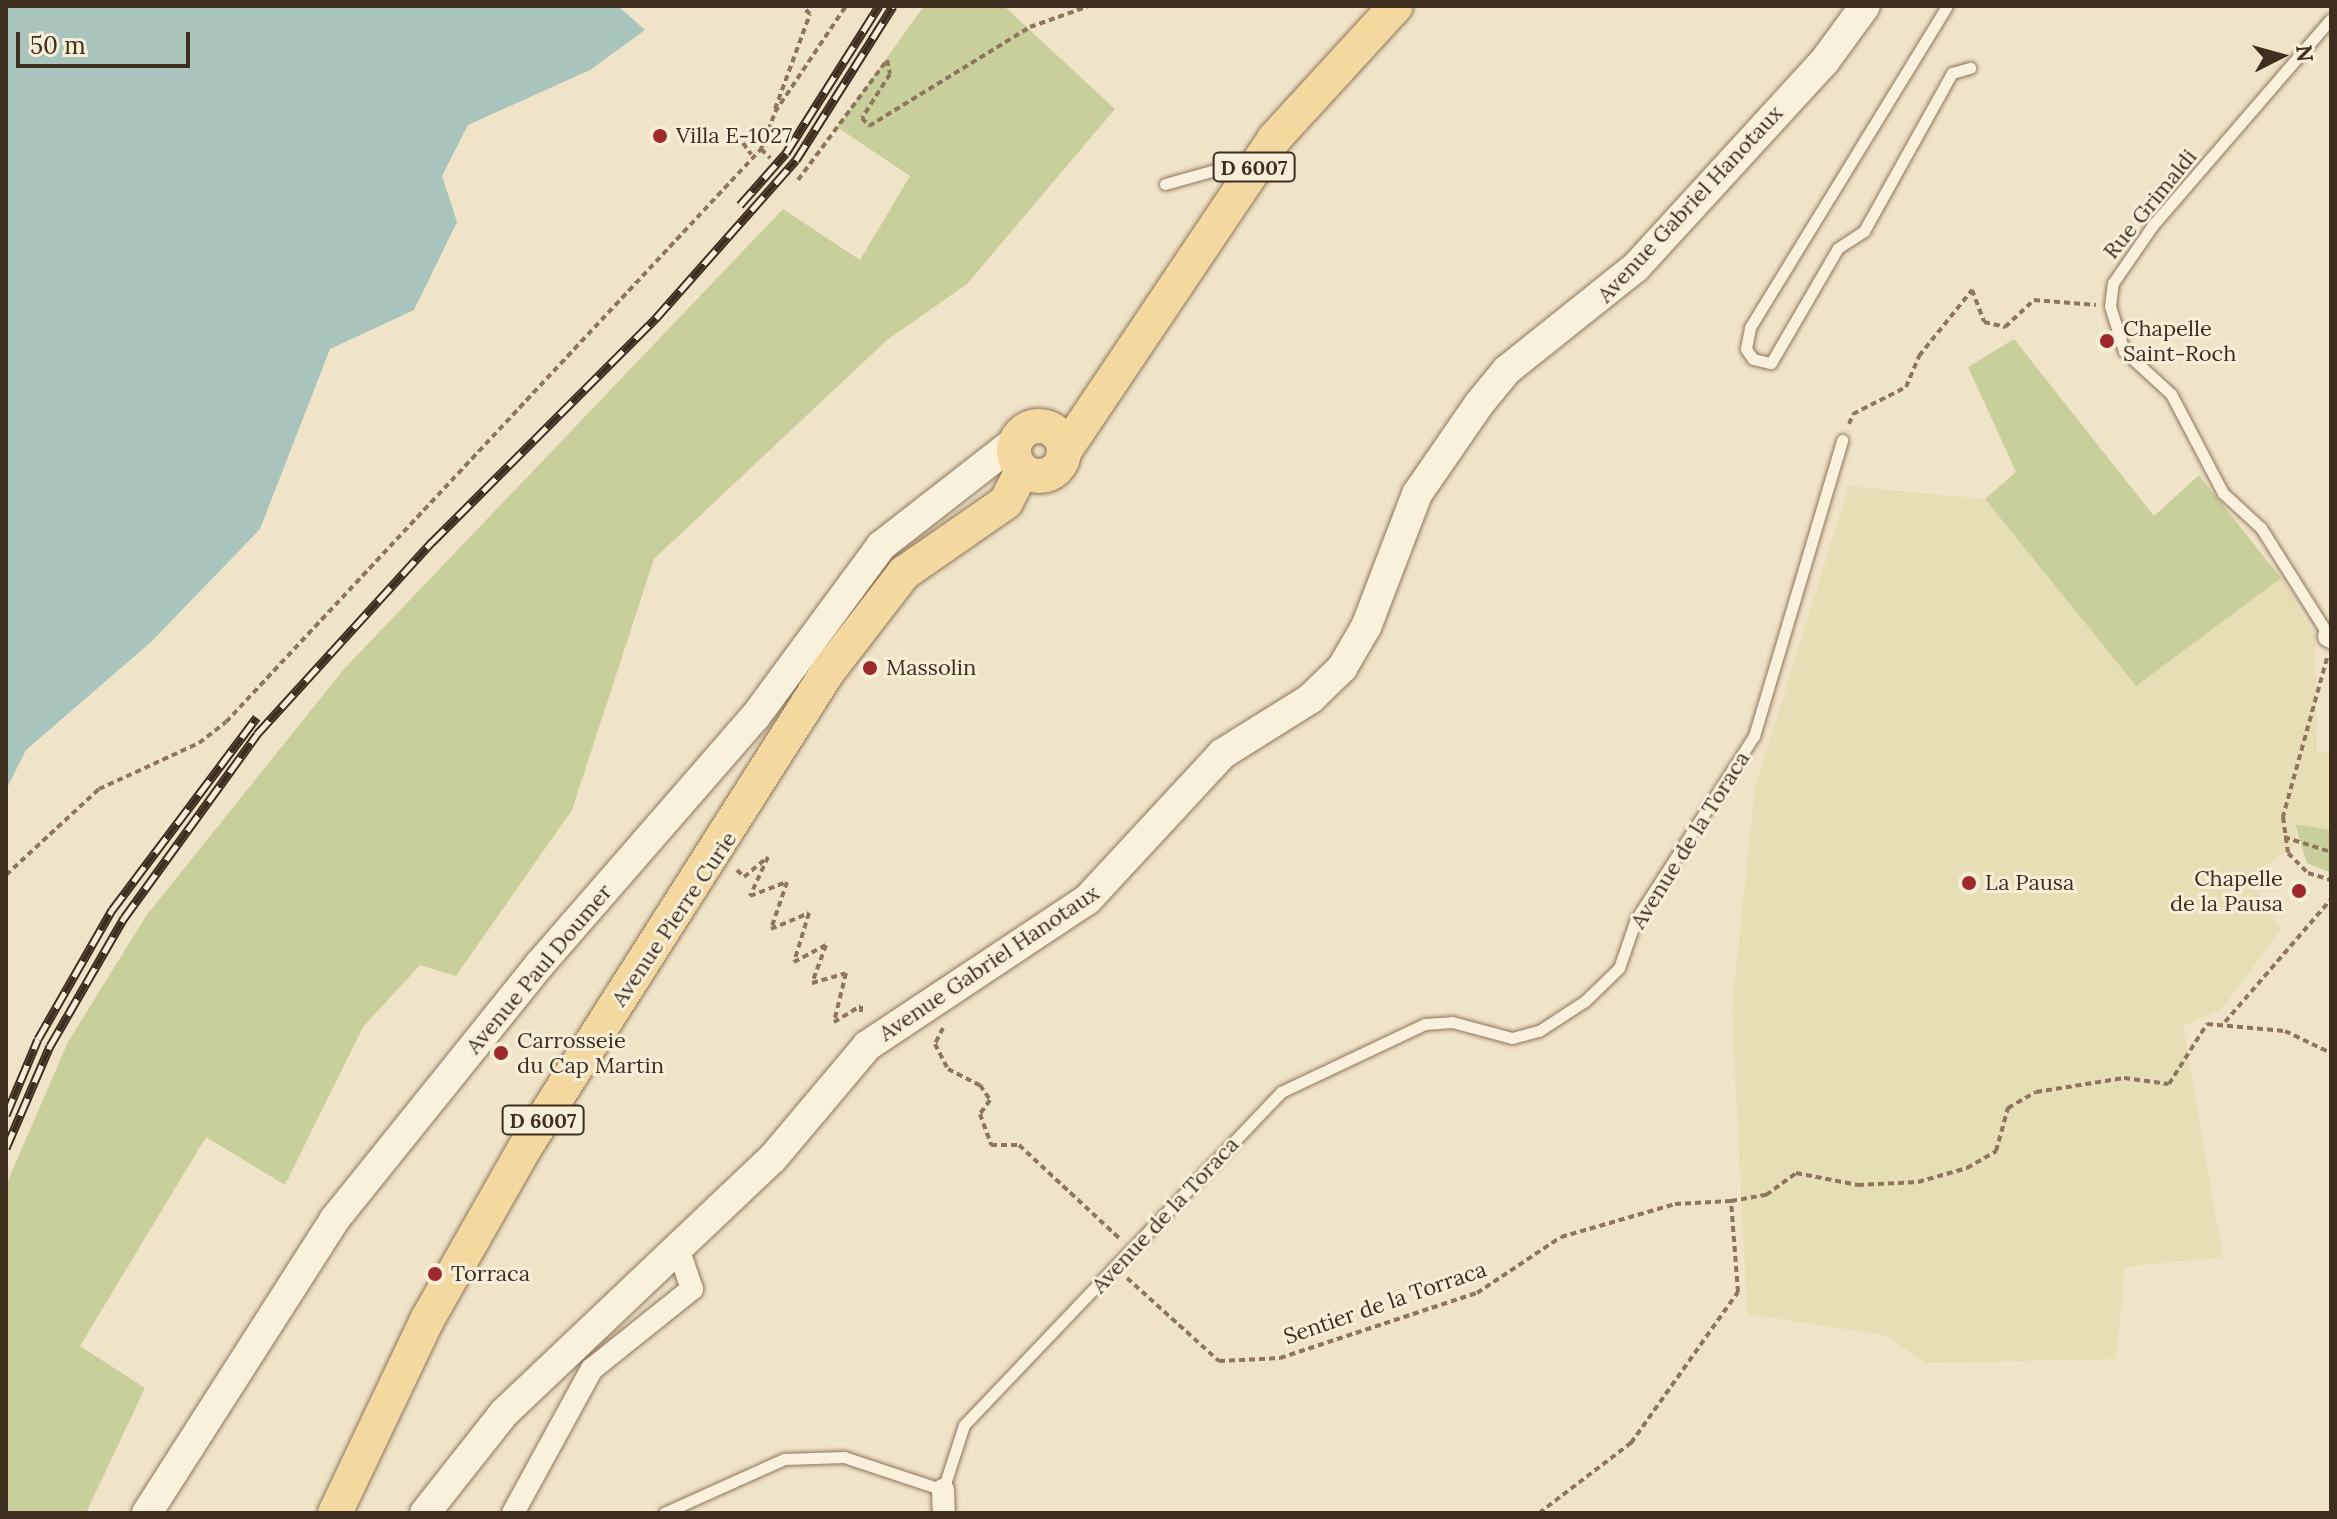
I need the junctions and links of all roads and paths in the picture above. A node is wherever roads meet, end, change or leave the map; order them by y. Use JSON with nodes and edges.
{"nodes":[{"id":1,"x":802,"y":6,"type":"edge"},
{"id":2,"x":846,"y":6,"type":"edge"},
{"id":3,"x":1089,"y":6,"type":"edge"},
{"id":4,"x":1396,"y":6,"type":"edge"},
{"id":5,"x":1865,"y":6,"type":"edge"},
{"id":6,"x":1947,"y":6,"type":"edge"},
{"id":7,"x":2331,"y":19,"type":"edge"},
{"id":8,"x":1970,"y":68,"type":"dead end"},
{"id":9,"x":775,"y":112,"type":"junction"},
{"id":10,"x":743,"y":143,"type":"dead end"},
{"id":11,"x":761,"y":149,"type":"junction"},
{"id":12,"x":751,"y":154,"type":"junction"},
{"id":13,"x":770,"y":158,"type":"dead end"},
{"id":14,"x":798,"y":180,"type":"dead end"},
{"id":15,"x":1244,"y":180,"type":"junction"},
{"id":16,"x":1165,"y":184,"type":"dead end"},
{"id":17,"x":2110,"y":306,"type":"junction"},
{"id":18,"x":1842,"y":440,"type":"joint"},
{"id":19,"x":1034,"y":455,"type":"junction"},
{"id":20,"x":2330,"y":637,"type":"edge"},
{"id":21,"x":2284,"y":837,"type":"junction"},
{"id":22,"x":2331,"y":852,"type":"edge"},
{"id":23,"x":743,"y":862,"type":"dead end"},
{"id":24,"x":6,"y":875,"type":"edge"},
{"id":25,"x":2331,"y":880,"type":"edge"},
{"id":26,"x":2331,"y":899,"type":"edge"},
{"id":27,"x":961,"y":982,"type":"junction"},
{"id":28,"x":2225,"y":1022,"type":"junction"},
{"id":29,"x":856,"y":1023,"type":"dead end"},
{"id":30,"x":2331,"y":1053,"type":"edge"},
{"id":31,"x":1731,"y":1201,"type":"junction"},
{"id":32,"x":1131,"y":1249,"type":"junction"},
{"id":33,"x":679,"y":1252,"type":"junction"},
{"id":34,"x":1115,"y":1267,"type":"junction"},
{"id":35,"x":944,"y":1502,"type":"edge"},
{"id":36,"x":147,"y":1513,"type":"edge"},
{"id":37,"x":335,"y":1513,"type":"edge"},
{"id":38,"x":425,"y":1513,"type":"edge"},
{"id":39,"x":513,"y":1513,"type":"edge"},
{"id":40,"x":664,"y":1513,"type":"edge"},
{"id":41,"x":1539,"y":1513,"type":"edge"}],
"edges":[{"from":1,"to":9,"type":"path"},
{"from":2,"to":9,"type":"path"},
{"from":3,"to":14,"type":"path"},
{"from":4,"to":15,"type":"main road","number":"D 6007"},
{"from":5,"to":27,"type":"main road","name":"Avenue Gabriel Hanotaux"},
{"from":6,"to":8,"type":"lane"},
{"from":7,"to":17,"type":"lane","name":"Rue Grimaldi"},
{"from":9,"to":11,"type":"path"},
{"from":10,"to":12,"type":"path"},
{"from":11,"to":12,"type":"path"},
{"from":11,"to":13,"type":"path"},
{"from":12,"to":24,"type":"path"},
{"from":15,"to":16,"type":"lane"},
{"from":15,"to":19,"type":"main road","number":"D 6007"},
{"from":17,"to":18,"type":"path"},
{"from":17,"to":20,"type":"lane"},
{"from":18,"to":32,"type":"lane","name":"Avenue de la Toraca"},
{"from":19,"to":36,"type":"main road","name":"Avenue Paul Doumer"},
{"from":19,"to":37,"type":"main road","name":"Avenue Pierre Curie","number":"D 6007"},
{"from":20,"to":21,"type":"path"},
{"from":21,"to":22,"type":"path"},
{"from":21,"to":25,"type":"path"},
{"from":23,"to":29,"type":"path"},
{"from":26,"to":28,"type":"path"},
{"from":27,"to":32,"type":"path"},
{"from":27,"to":33,"type":"main road","name":"Avenue Gabriel Hanotaux"},
{"from":28,"to":30,"type":"path"},
{"from":28,"to":31,"type":"path","name":"Sentier de la Torraca"},
{"from":31,"to":34,"type":"path","name":"Sentier de la Torraca"},
{"from":31,"to":41,"type":"path"},
{"from":32,"to":34,"type":"lane","name":"Avenue de la Toraca"},
{"from":33,"to":38,"type":"main road","name":"Avenue Gabriel Hanotaux"},
{"from":33,"to":39,"type":"street"},
{"from":34,"to":35,"type":"lane","name":"Avenue de la Toraca"},
{"from":35,"to":40,"type":"lane","name":"Avenue de la Toraca"}]}
